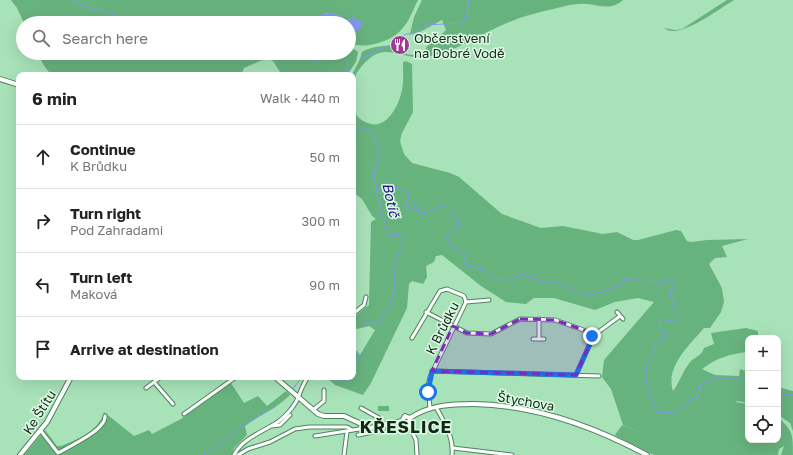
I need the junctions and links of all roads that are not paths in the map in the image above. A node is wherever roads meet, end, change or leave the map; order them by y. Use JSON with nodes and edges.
{"nodes":[{"id":1,"x":0,"y":79,"type":"edge"},
{"id":2,"x":16,"y":85,"type":"edge"},
{"id":3,"x":366,"y":297,"type":"dead end"},
{"id":4,"x":488,"y":300,"type":"dead end"},
{"id":5,"x":466,"y":302,"type":"junction"},
{"id":6,"x":356,"y":312,"type":"edge"},
{"id":7,"x":426,"y":312,"type":"junction"},
{"id":8,"x":617,"y":312,"type":"dead end"},
{"id":9,"x":620,"y":316,"type":"junction"},
{"id":10,"x":539,"y":319,"type":"junction"},
{"id":11,"x":623,"y":319,"type":"dead end"},
{"id":12,"x":453,"y":326,"type":"junction"},
{"id":13,"x":592,"y":333,"type":"junction"},
{"id":14,"x":597,"y":333,"type":"junction"},
{"id":15,"x":593,"y":337,"type":"junction"},
{"id":16,"x":412,"y":338,"type":"dead end"},
{"id":17,"x":533,"y":338,"type":"dead end"},
{"id":18,"x":539,"y":339,"type":"junction"},
{"id":19,"x":544,"y":339,"type":"dead end"},
{"id":20,"x":432,"y":371,"type":"junction"},
{"id":21,"x":576,"y":375,"type":"junction"},
{"id":22,"x":598,"y":376,"type":"dead end"},
{"id":23,"x":69,"y":380,"type":"edge"},
{"id":24,"x":157,"y":380,"type":"edge"},
{"id":25,"x":232,"y":380,"type":"edge"},
{"id":26,"x":278,"y":380,"type":"edge"},
{"id":27,"x":306,"y":380,"type":"edge"},
{"id":28,"x":154,"y":382,"type":"junction"},
{"id":29,"x":146,"y":388,"type":"dead end"},
{"id":30,"x":324,"y":390,"type":"dead end"},
{"id":31,"x":296,"y":396,"type":"junction"},
{"id":32,"x":173,"y":404,"type":"dead end"},
{"id":33,"x":436,"y":407,"type":"junction"},
{"id":34,"x":361,"y":408,"type":"dead end"},
{"id":35,"x":430,"y":408,"type":"junction"},
{"id":36,"x":313,"y":410,"type":"junction"},
{"id":37,"x":184,"y":414,"type":"dead end"},
{"id":38,"x":290,"y":415,"type":"dead end"},
{"id":39,"x":105,"y":416,"type":"dead end"},
{"id":40,"x":379,"y":418,"type":"dead end"},
{"id":41,"x":410,"y":418,"type":"junction"},
{"id":42,"x":402,"y":421,"type":"junction"},
{"id":43,"x":408,"y":423,"type":"junction"},
{"id":44,"x":270,"y":426,"type":"junction"},
{"id":45,"x":363,"y":426,"type":"junction"},
{"id":46,"x":384,"y":426,"type":"junction"},
{"id":47,"x":352,"y":430,"type":"junction"},
{"id":48,"x":41,"y":431,"type":"junction"},
{"id":49,"x":346,"y":432,"type":"junction"},
{"id":50,"x":358,"y":435,"type":"dead end"},
{"id":51,"x":315,"y":436,"type":"dead end"},
{"id":52,"x":453,"y":448,"type":"junction"},
{"id":53,"x":495,"y":454,"type":"edge"},
{"id":54,"x":20,"y":455,"type":"edge"},
{"id":55,"x":234,"y":455,"type":"edge"},
{"id":56,"x":238,"y":455,"type":"edge"},
{"id":57,"x":344,"y":455,"type":"edge"},
{"id":58,"x":417,"y":455,"type":"edge"},
{"id":59,"x":452,"y":455,"type":"edge"},
{"id":60,"x":512,"y":455,"type":"edge"},
{"id":61,"x":647,"y":455,"type":"edge"}],
"edges":[{"from":1,"to":2,"type":"street"},
{"from":3,"to":6,"type":"street"},
{"from":4,"to":5,"type":"street","name":"K Brůdku"},
{"from":5,"to":7,"type":"street"},
{"from":5,"to":12,"type":"street","name":"K Brůdku"},
{"from":7,"to":12,"type":"street"},
{"from":7,"to":16,"type":"street"},
{"from":8,"to":9,"type":"street"},
{"from":9,"to":11,"type":"street"},
{"from":9,"to":14,"type":"street"},
{"from":10,"to":12,"type":"street"},
{"from":10,"to":13,"type":"street"},
{"from":10,"to":18,"type":"street"},
{"from":12,"to":20,"type":"street","name":"K Brůdku"},
{"from":13,"to":14,"type":"street"},
{"from":13,"to":15,"type":"street"},
{"from":14,"to":15,"type":"street"},
{"from":15,"to":21,"type":"street"},
{"from":17,"to":18,"type":"street"},
{"from":18,"to":19,"type":"street"},
{"from":20,"to":21,"type":"street"},
{"from":20,"to":35,"type":"street","name":"K Brůdku"},
{"from":21,"to":22,"type":"street"},
{"from":23,"to":48,"type":"street","name":"Ke Štítu"},
{"from":24,"to":28,"type":"street"},
{"from":25,"to":37,"type":"street"},
{"from":26,"to":31,"type":"street","name":"Štychova"},
{"from":27,"to":31,"type":"street"},
{"from":28,"to":29,"type":"street"},
{"from":28,"to":32,"type":"street"},
{"from":30,"to":36,"type":"street"},
{"from":31,"to":36,"type":"street","name":"Štychova"},
{"from":31,"to":44,"type":"street"},
{"from":33,"to":35,"type":"street","name":"Štychova"},
{"from":33,"to":52,"type":"street"},
{"from":33,"to":61,"type":"street","name":"Štychova"},
{"from":34,"to":40,"type":"street"},
{"from":35,"to":41,"type":"street","name":"Štychova"},
{"from":36,"to":45,"type":"street","name":"Štychova"},
{"from":38,"to":44,"type":"street"},
{"from":39,"to":48,"type":"street"},
{"from":41,"to":42,"type":"street","name":"Štychova"},
{"from":41,"to":43,"type":"street"},
{"from":42,"to":43,"type":"street"},
{"from":42,"to":46,"type":"street","name":"Štychova"},
{"from":43,"to":58,"type":"street"},
{"from":44,"to":55,"type":"street"},
{"from":45,"to":46,"type":"street","name":"Štychova"},
{"from":45,"to":47,"type":"street"},
{"from":46,"to":50,"type":"street"},
{"from":47,"to":49,"type":"street"},
{"from":47,"to":56,"type":"street"},
{"from":48,"to":54,"type":"street","name":"Ke Štítu"},
{"from":49,"to":51,"type":"street"},
{"from":49,"to":57,"type":"street"},
{"from":52,"to":53,"type":"street"},
{"from":52,"to":59,"type":"street"},
{"from":53,"to":60,"type":"street"}]}
